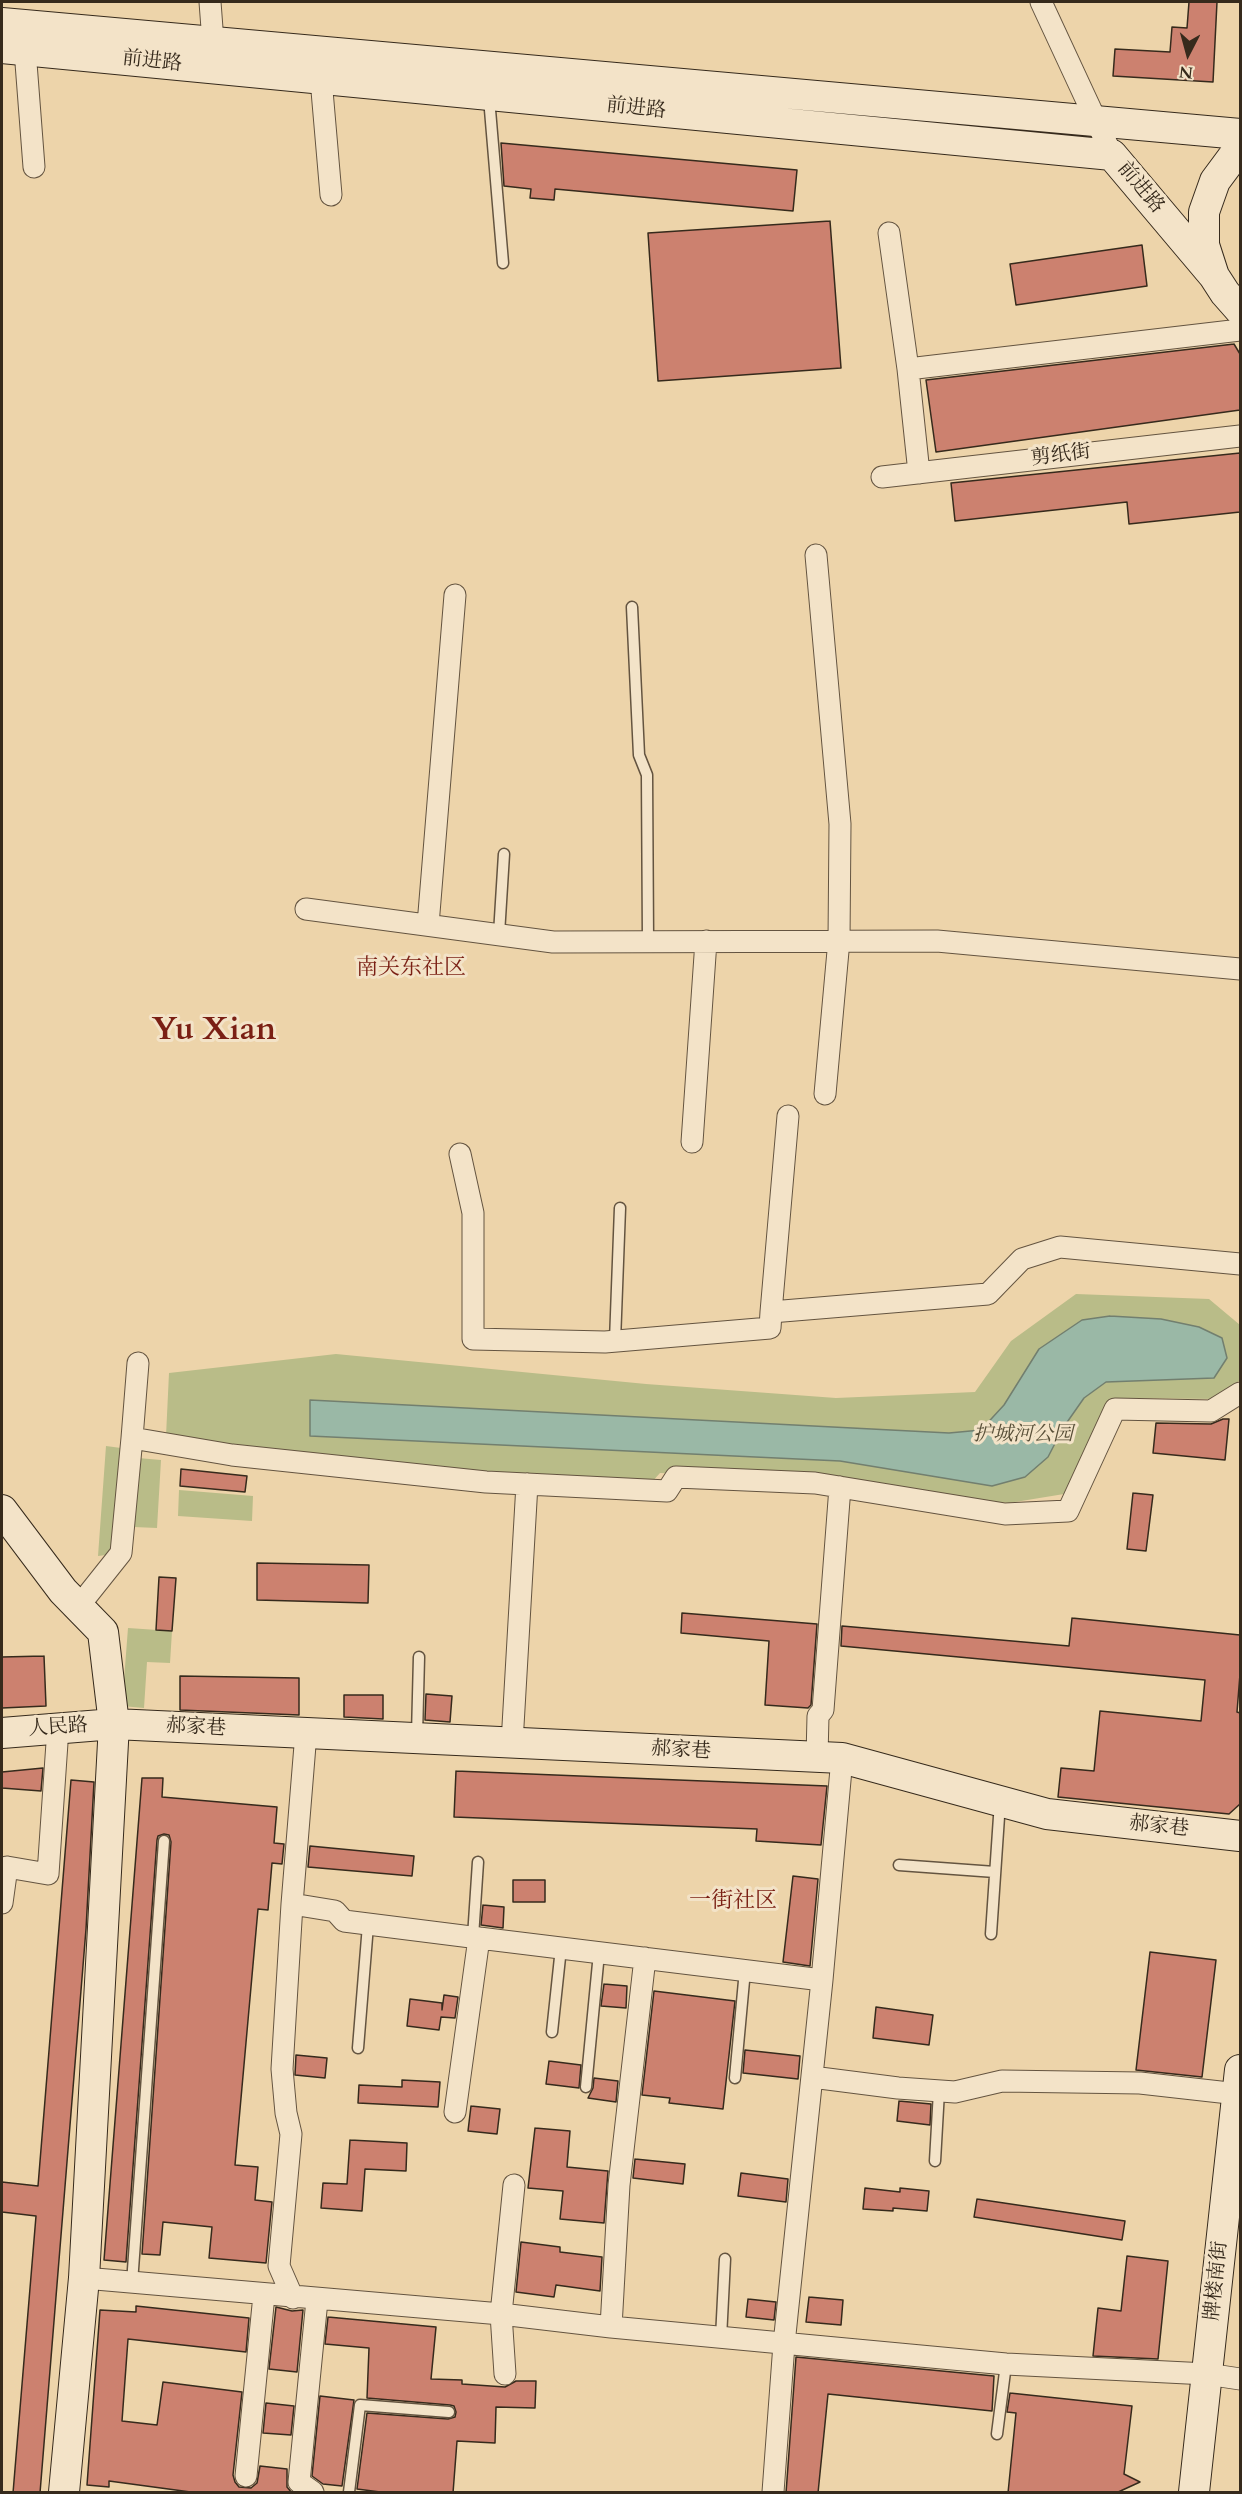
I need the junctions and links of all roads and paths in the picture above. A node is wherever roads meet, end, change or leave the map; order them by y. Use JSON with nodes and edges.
{"nodes":[{"id":1,"x":210,"y":2,"type":"edge"},
{"id":2,"x":1041,"y":2,"type":"edge"},
{"id":3,"x":2,"y":23,"type":"edge"},
{"id":4,"x":13,"y":49,"type":"edge"},
{"id":5,"x":214,"y":55,"type":"junction"},
{"id":6,"x":321,"y":79,"type":"junction"},
{"id":7,"x":489,"y":95,"type":"junction"},
{"id":8,"x":1098,"y":121,"type":"junction"},
{"id":9,"x":1240,"y":134,"type":"edge"},
{"id":10,"x":1240,"y":150,"type":"edge"},
{"id":11,"x":1113,"y":155,"type":"junction"},
{"id":12,"x":34,"y":167,"type":"dead end"},
{"id":13,"x":331,"y":195,"type":"dead end"},
{"id":14,"x":889,"y":233,"type":"dead end"},
{"id":15,"x":503,"y":263,"type":"dead end"},
{"id":16,"x":1214,"y":276,"type":"junction"},
{"id":17,"x":1240,"y":314,"type":"edge"},
{"id":18,"x":908,"y":369,"type":"junction"},
{"id":19,"x":1240,"y":436,"type":"edge"},
{"id":20,"x":919,"y":472,"type":"junction"},
{"id":21,"x":882,"y":477,"type":"dead end"},
{"id":22,"x":816,"y":555,"type":"dead end"},
{"id":23,"x":455,"y":595,"type":"dead end"},
{"id":24,"x":632,"y":607,"type":"dead end"},
{"id":25,"x":504,"y":854,"type":"dead end"},
{"id":26,"x":306,"y":909,"type":"dead end"},
{"id":27,"x":428,"y":925,"type":"junction"},
{"id":28,"x":499,"y":934,"type":"junction"},
{"id":29,"x":839,"y":940,"type":"junction"},
{"id":30,"x":648,"y":941,"type":"junction"},
{"id":31,"x":706,"y":941,"type":"junction"},
{"id":32,"x":1240,"y":969,"type":"edge"},
{"id":33,"x":825,"y":1094,"type":"dead end"},
{"id":34,"x":788,"y":1116,"type":"dead end"},
{"id":35,"x":692,"y":1142,"type":"dead end"},
{"id":36,"x":460,"y":1154,"type":"dead end"},
{"id":37,"x":620,"y":1208,"type":"dead end"},
{"id":38,"x":1240,"y":1264,"type":"edge"},
{"id":39,"x":771,"y":1312,"type":"junction"},
{"id":40,"x":615,"y":1341,"type":"junction"},
{"id":41,"x":138,"y":1362,"type":"dead end"},
{"id":42,"x":1240,"y":1393,"type":"edge"},
{"id":43,"x":132,"y":1438,"type":"junction"},
{"id":44,"x":527,"y":1484,"type":"junction"},
{"id":45,"x":840,"y":1487,"type":"junction"},
{"id":46,"x":2,"y":1510,"type":"edge"},
{"id":47,"x":78,"y":1607,"type":"junction"},
{"id":48,"x":419,"y":1657,"type":"dead end"},
{"id":49,"x":114,"y":1724,"type":"junction"},
{"id":50,"x":58,"y":1728,"type":"junction"},
{"id":51,"x":2,"y":1732,"type":"edge"},
{"id":52,"x":306,"y":1733,"type":"junction"},
{"id":53,"x":417,"y":1738,"type":"junction"},
{"id":54,"x":512,"y":1743,"type":"junction"},
{"id":55,"x":829,"y":1758,"type":"junction"},
{"id":56,"x":1000,"y":1802,"type":"junction"},
{"id":57,"x":1240,"y":1836,"type":"edge"},
{"id":58,"x":165,"y":1841,"type":"dead end"},
{"id":59,"x":478,"y":1862,"type":"dead end"},
{"id":60,"x":899,"y":1865,"type":"dead end"},
{"id":61,"x":995,"y":1872,"type":"junction"},
{"id":62,"x":2,"y":1903,"type":"edge"},
{"id":63,"x":292,"y":1904,"type":"junction"},
{"id":64,"x":368,"y":1924,"type":"junction"},
{"id":65,"x":991,"y":1934,"type":"dead end"},
{"id":66,"x":476,"y":1938,"type":"junction"},
{"id":67,"x":561,"y":1948,"type":"junction"},
{"id":68,"x":599,"y":1953,"type":"junction"},
{"id":69,"x":645,"y":1958,"type":"junction"},
{"id":70,"x":745,"y":1970,"type":"junction"},
{"id":71,"x":822,"y":1980,"type":"junction"},
{"id":72,"x":552,"y":2032,"type":"dead end"},
{"id":73,"x":358,"y":2048,"type":"dead end"},
{"id":74,"x":812,"y":2077,"type":"junction"},
{"id":75,"x":735,"y":2078,"type":"dead end"},
{"id":76,"x":1239,"y":2082,"type":"edge"},
{"id":77,"x":586,"y":2087,"type":"dead end"},
{"id":78,"x":939,"y":2091,"type":"junction"},
{"id":79,"x":454,"y":2112,"type":"dead end"},
{"id":80,"x":935,"y":2161,"type":"dead end"},
{"id":81,"x":514,"y":2185,"type":"dead end"},
{"id":82,"x":725,"y":2259,"type":"dead end"},
{"id":83,"x":84,"y":2278,"type":"junction"},
{"id":84,"x":132,"y":2283,"type":"junction"},
{"id":85,"x":264,"y":2295,"type":"junction"},
{"id":86,"x":294,"y":2298,"type":"junction"},
{"id":87,"x":317,"y":2300,"type":"junction"},
{"id":88,"x":501,"y":2314,"type":"junction"},
{"id":89,"x":612,"y":2327,"type":"junction"},
{"id":90,"x":721,"y":2338,"type":"junction"},
{"id":91,"x":784,"y":2344,"type":"junction"},
{"id":92,"x":1006,"y":2364,"type":"junction"},
{"id":93,"x":505,"y":2374,"type":"dead end"},
{"id":94,"x":1207,"y":2374,"type":"junction"},
{"id":95,"x":1240,"y":2379,"type":"edge"},
{"id":96,"x":449,"y":2412,"type":"dead end"},
{"id":97,"x":997,"y":2434,"type":"dead end"},
{"id":98,"x":246,"y":2476,"type":"dead end"},
{"id":99,"x":313,"y":2492,"type":"edge"},
{"id":100,"x":64,"y":2493,"type":"edge"},
{"id":101,"x":323,"y":2493,"type":"edge"},
{"id":102,"x":349,"y":2493,"type":"edge"},
{"id":103,"x":773,"y":2493,"type":"edge"},
{"id":104,"x":1194,"y":2493,"type":"edge"}],
"edges":[{"from":1,"to":5,"type":"street"},
{"from":2,"to":8,"type":"street"},
{"from":3,"to":5,"type":"main road","name":"前进路"},
{"from":4,"to":5,"type":"main road","name":"前进路"},
{"from":4,"to":12,"type":"street"},
{"from":5,"to":6,"type":"main road","name":"前进路"},
{"from":5,"to":8,"type":"main road","name":"前进路"},
{"from":6,"to":7,"type":"main road","name":"前进路"},
{"from":6,"to":13,"type":"street"},
{"from":7,"to":11,"type":"main road","name":"前进路"},
{"from":7,"to":15,"type":"lane"},
{"from":8,"to":9,"type":"main road","name":"前进路"},
{"from":8,"to":11,"type":"street"},
{"from":10,"to":16,"type":"main road"},
{"from":11,"to":16,"type":"main road","name":"前进路"},
{"from":14,"to":18,"type":"street"},
{"from":16,"to":17,"type":"main road"},
{"from":17,"to":18,"type":"street"},
{"from":18,"to":20,"type":"street"},
{"from":19,"to":20,"type":"street","name":"剪纸街"},
{"from":20,"to":21,"type":"street","name":"剪纸街"},
{"from":22,"to":29,"type":"street"},
{"from":23,"to":27,"type":"street"},
{"from":24,"to":30,"type":"lane"},
{"from":25,"to":28,"type":"lane"},
{"from":26,"to":27,"type":"street"},
{"from":27,"to":28,"type":"street"},
{"from":28,"to":30,"type":"street"},
{"from":29,"to":31,"type":"street"},
{"from":29,"to":32,"type":"street"},
{"from":29,"to":33,"type":"street"},
{"from":30,"to":31,"type":"street"},
{"from":31,"to":35,"type":"street"},
{"from":34,"to":39,"type":"street"},
{"from":36,"to":40,"type":"street"},
{"from":37,"to":40,"type":"lane"},
{"from":38,"to":39,"type":"street"},
{"from":39,"to":40,"type":"street"},
{"from":41,"to":43,"type":"street"},
{"from":42,"to":45,"type":"street"},
{"from":43,"to":44,"type":"street"},
{"from":43,"to":47,"type":"street"},
{"from":44,"to":45,"type":"street"},
{"from":44,"to":54,"type":"street"},
{"from":45,"to":55,"type":"street"},
{"from":46,"to":47,"type":"main road"},
{"from":47,"to":49,"type":"main road"},
{"from":48,"to":53,"type":"lane"},
{"from":49,"to":50,"type":"main road","name":"人民路"},
{"from":49,"to":52,"type":"main road","name":"郝家巷"},
{"from":49,"to":83,"type":"main road"},
{"from":50,"to":51,"type":"main road","name":"人民路"},
{"from":50,"to":62,"type":"street"},
{"from":52,"to":53,"type":"main road","name":"郝家巷"},
{"from":52,"to":63,"type":"street"},
{"from":53,"to":54,"type":"main road","name":"郝家巷"},
{"from":54,"to":55,"type":"main road","name":"郝家巷"},
{"from":55,"to":56,"type":"main road","name":"郝家巷"},
{"from":55,"to":71,"type":"street"},
{"from":56,"to":57,"type":"main road","name":"郝家巷"},
{"from":56,"to":61,"type":"lane"},
{"from":58,"to":84,"type":"lane"},
{"from":59,"to":66,"type":"lane"},
{"from":60,"to":61,"type":"lane"},
{"from":61,"to":65,"type":"lane"},
{"from":63,"to":64,"type":"street"},
{"from":63,"to":86,"type":"street"},
{"from":64,"to":66,"type":"street"},
{"from":64,"to":73,"type":"lane"},
{"from":66,"to":67,"type":"street"},
{"from":66,"to":79,"type":"street"},
{"from":67,"to":68,"type":"street"},
{"from":67,"to":72,"type":"lane"},
{"from":68,"to":69,"type":"street"},
{"from":68,"to":77,"type":"lane"},
{"from":69,"to":70,"type":"street"},
{"from":69,"to":89,"type":"street"},
{"from":70,"to":71,"type":"street"},
{"from":70,"to":75,"type":"lane"},
{"from":71,"to":74,"type":"street"},
{"from":74,"to":78,"type":"street"},
{"from":74,"to":91,"type":"street"},
{"from":76,"to":78,"type":"street"},
{"from":76,"to":94,"type":"main road","name":"牌楼南街"},
{"from":78,"to":80,"type":"lane"},
{"from":81,"to":88,"type":"street"},
{"from":82,"to":90,"type":"lane"},
{"from":83,"to":84,"type":"street"},
{"from":83,"to":100,"type":"main road"},
{"from":84,"to":85,"type":"street"},
{"from":85,"to":86,"type":"street"},
{"from":85,"to":98,"type":"street"},
{"from":86,"to":87,"type":"street"},
{"from":87,"to":88,"type":"street"},
{"from":87,"to":99,"type":"street"},
{"from":88,"to":89,"type":"street"},
{"from":88,"to":93,"type":"street"},
{"from":89,"to":90,"type":"street"},
{"from":90,"to":91,"type":"street"},
{"from":91,"to":92,"type":"street"},
{"from":91,"to":103,"type":"street"},
{"from":92,"to":94,"type":"street"},
{"from":92,"to":97,"type":"lane"},
{"from":94,"to":95,"type":"street"},
{"from":94,"to":104,"type":"main road","name":"牌楼南街"},
{"from":96,"to":102,"type":"lane"},
{"from":99,"to":101,"type":"street"}]}
